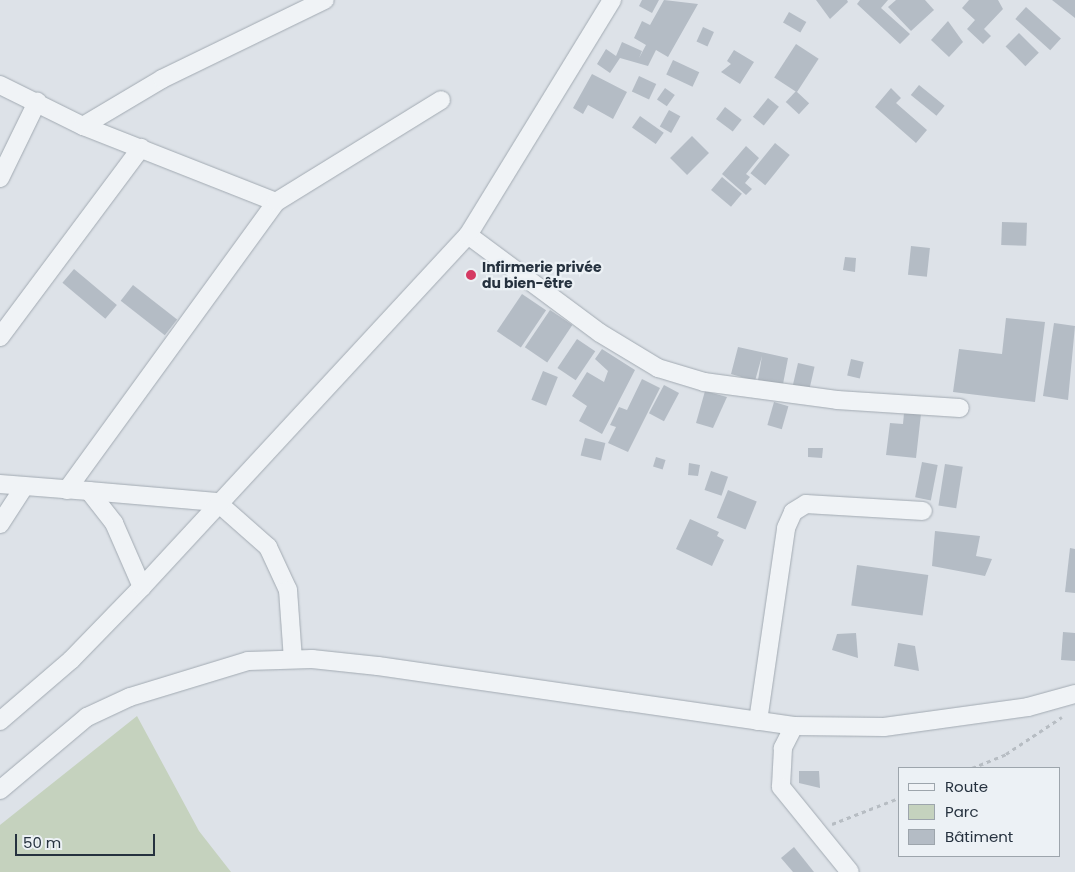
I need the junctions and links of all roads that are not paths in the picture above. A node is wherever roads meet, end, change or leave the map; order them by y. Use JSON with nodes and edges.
{"nodes":[{"id":1,"x":325,"y":0,"type":"edge"},
{"id":2,"x":612,"y":0,"type":"edge"},
{"id":3,"x":0,"y":85,"type":"edge"},
{"id":4,"x":441,"y":100,"type":"dead end"},
{"id":5,"x":36,"y":102,"type":"junction"},
{"id":6,"x":83,"y":126,"type":"junction"},
{"id":7,"x":141,"y":148,"type":"junction"},
{"id":8,"x":0,"y":178,"type":"edge"},
{"id":9,"x":276,"y":202,"type":"junction"},
{"id":10,"x":468,"y":235,"type":"junction"},
{"id":11,"x":0,"y":337,"type":"edge"},
{"id":12,"x":960,"y":408,"type":"dead end"},
{"id":13,"x":0,"y":484,"type":"edge"},
{"id":14,"x":24,"y":487,"type":"junction"},
{"id":15,"x":67,"y":490,"type":"junction"},
{"id":16,"x":89,"y":491,"type":"junction"},
{"id":17,"x":217,"y":502,"type":"junction"},
{"id":18,"x":923,"y":511,"type":"dead end"},
{"id":19,"x":0,"y":524,"type":"edge"},
{"id":20,"x":142,"y":587,"type":"junction"},
{"id":21,"x":293,"y":659,"type":"junction"},
{"id":22,"x":1075,"y":694,"type":"edge"},
{"id":23,"x":0,"y":721,"type":"edge"},
{"id":24,"x":758,"y":721,"type":"junction"},
{"id":25,"x":794,"y":726,"type":"junction"},
{"id":26,"x":0,"y":790,"type":"edge"},
{"id":27,"x":850,"y":872,"type":"edge"}],
"edges":[{"from":1,"to":6,"type":"street"},
{"from":2,"to":10,"type":"street"},
{"from":3,"to":5,"type":"street"},
{"from":4,"to":9,"type":"street"},
{"from":5,"to":6,"type":"street"},
{"from":5,"to":8,"type":"street"},
{"from":6,"to":7,"type":"street"},
{"from":7,"to":9,"type":"street"},
{"from":7,"to":11,"type":"street"},
{"from":9,"to":15,"type":"street"},
{"from":10,"to":12,"type":"street"},
{"from":10,"to":17,"type":"street"},
{"from":13,"to":14,"type":"street"},
{"from":14,"to":15,"type":"street"},
{"from":14,"to":19,"type":"street"},
{"from":15,"to":16,"type":"street"},
{"from":16,"to":17,"type":"street"},
{"from":16,"to":20,"type":"street"},
{"from":17,"to":20,"type":"street"},
{"from":17,"to":21,"type":"street"},
{"from":18,"to":24,"type":"street"},
{"from":20,"to":23,"type":"street"},
{"from":21,"to":24,"type":"street"},
{"from":21,"to":26,"type":"street"},
{"from":22,"to":25,"type":"street"},
{"from":24,"to":25,"type":"street"},
{"from":25,"to":27,"type":"street"}]}
